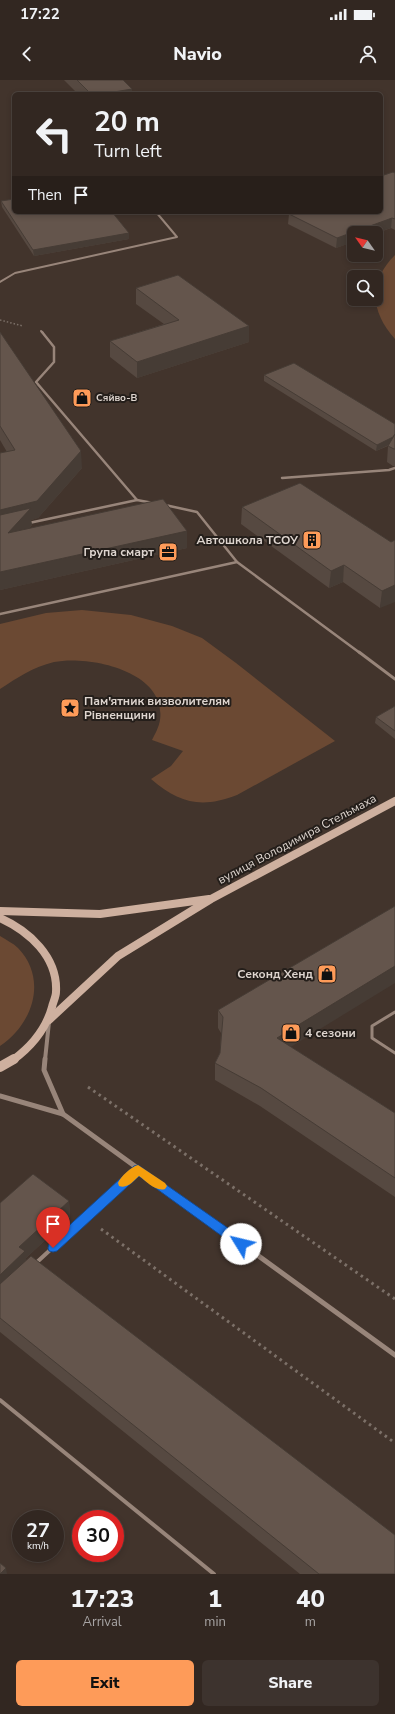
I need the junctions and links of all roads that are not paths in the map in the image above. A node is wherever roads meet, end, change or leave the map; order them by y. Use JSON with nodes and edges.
{"nodes":[{"id":1,"x":158,"y":214,"type":"edge"},
{"id":2,"x":0,"y":282,"type":"edge"},
{"id":3,"x":41,"y":331,"type":"road end"},
{"id":4,"x":395,"y":468,"type":"edge"},
{"id":5,"x":282,"y":478,"type":"dead end"},
{"id":6,"x":137,"y":500,"type":"junction"},
{"id":7,"x":23,"y":524,"type":"edge"},
{"id":8,"x":237,"y":562,"type":"junction"},
{"id":9,"x":0,"y":614,"type":"edge"},
{"id":10,"x":395,"y":679,"type":"edge"},
{"id":11,"x":395,"y":801,"type":"edge"},
{"id":12,"x":211,"y":899,"type":"junction"},
{"id":13,"x":0,"y":911,"type":"edge"},
{"id":14,"x":0,"y":918,"type":"edge"},
{"id":15,"x":395,"y":1012,"type":"edge"},
{"id":16,"x":49,"y":1020,"type":"junction"},
{"id":17,"x":395,"y":1053,"type":"edge"},
{"id":18,"x":0,"y":1068,"type":"edge"},
{"id":19,"x":0,"y":1096,"type":"edge"},
{"id":20,"x":63,"y":1114,"type":"junction"},
{"id":21,"x":138,"y":1169,"type":"junction"},
{"id":22,"x":34,"y":1265,"type":"edge"},
{"id":23,"x":395,"y":1355,"type":"edge"},
{"id":24,"x":0,"y":1400,"type":"edge"},
{"id":25,"x":214,"y":1574,"type":"edge"}],
"edges":[{"from":1,"to":2,"type":"lane"},
{"from":3,"to":6,"type":"lane"},
{"from":4,"to":5,"type":"lane"},
{"from":6,"to":7,"type":"lane"},
{"from":6,"to":8,"type":"lane"},
{"from":8,"to":9,"type":"lane"},
{"from":8,"to":10,"type":"lane"},
{"from":11,"to":12,"type":"main road","name":"вулиця Володимира Стельмаха"},
{"from":12,"to":13,"type":"main road","name":"вулиця Володимира Стельмаха"},
{"from":12,"to":16,"type":"main road","name":"вулиця Володимира Стельмаха"},
{"from":14,"to":16,"type":"main road"},
{"from":15,"to":17,"type":"lane"},
{"from":16,"to":18,"type":"main road"},
{"from":16,"to":20,"type":"street"},
{"from":19,"to":20,"type":"street"},
{"from":20,"to":21,"type":"street"},
{"from":21,"to":22,"type":"lane"},
{"from":21,"to":23,"type":"street"},
{"from":24,"to":25,"type":"lane"}]}
